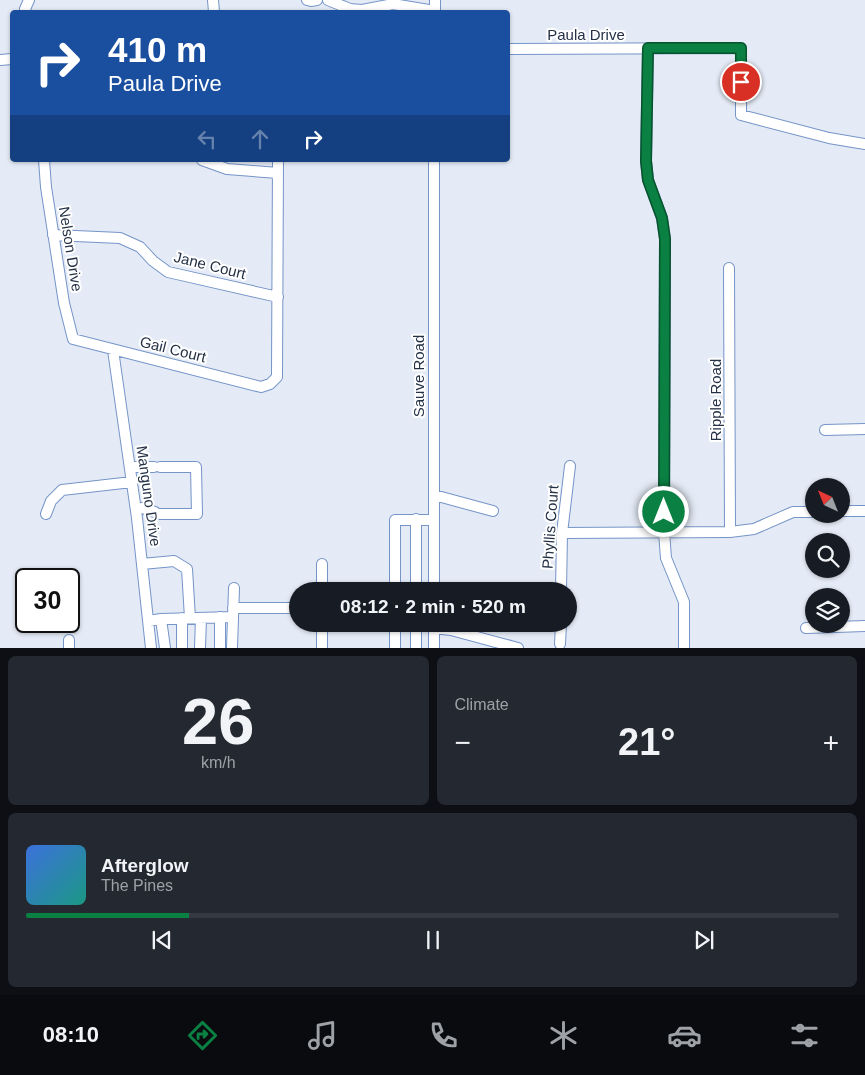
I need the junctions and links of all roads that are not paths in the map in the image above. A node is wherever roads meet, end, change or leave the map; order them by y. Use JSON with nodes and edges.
{"nodes":[{"id":1,"x":307,"y":0,"type":"edge"},
{"id":2,"x":317,"y":0,"type":"edge"},
{"id":3,"x":328,"y":0,"type":"edge"},
{"id":4,"x":435,"y":8,"type":"edge"},
{"id":5,"x":648,"y":48,"type":"junction"},
{"id":6,"x":510,"y":49,"type":"edge"},
{"id":7,"x":865,"y":144,"type":"edge"},
{"id":8,"x":44,"y":162,"type":"edge"},
{"id":9,"x":208,"y":162,"type":"edge"},
{"id":10,"x":278,"y":162,"type":"edge"},
{"id":11,"x":434,"y":162,"type":"edge"},
{"id":12,"x":278,"y":173,"type":"junction"},
{"id":13,"x":53,"y":235,"type":"junction"},
{"id":14,"x":729,"y":268,"type":"dead end"},
{"id":15,"x":278,"y":297,"type":"junction"},
{"id":16,"x":75,"y":339,"type":"joint"},
{"id":17,"x":113,"y":350,"type":"junction"},
{"id":18,"x":865,"y":429,"type":"edge"},
{"id":19,"x":824,"y":430,"type":"dead end"},
{"id":20,"x":570,"y":466,"type":"dead end"},
{"id":21,"x":130,"y":467,"type":"junction"},
{"id":22,"x":132,"y":482,"type":"junction"},
{"id":23,"x":434,"y":495,"type":"junction"},
{"id":24,"x":136,"y":509,"type":"junction"},
{"id":25,"x":493,"y":511,"type":"dead end"},
{"id":26,"x":850,"y":511,"type":"edge"},
{"id":27,"x":865,"y":511,"type":"edge"},
{"id":28,"x":805,"y":512,"type":"edge"},
{"id":29,"x":46,"y":514,"type":"dead end"},
{"id":30,"x":416,"y":519,"type":"junction"},
{"id":31,"x":434,"y":520,"type":"junction"},
{"id":32,"x":664,"y":532,"type":"junction"},
{"id":33,"x":730,"y":532,"type":"junction"},
{"id":34,"x":562,"y":533,"type":"junction"},
{"id":35,"x":142,"y":564,"type":"junction"},
{"id":36,"x":322,"y":564,"type":"dead end"},
{"id":37,"x":322,"y":582,"type":"edge"},
{"id":38,"x":395,"y":582,"type":"edge"},
{"id":39,"x":416,"y":582,"type":"edge"},
{"id":40,"x":434,"y":582,"type":"edge"},
{"id":41,"x":561,"y":582,"type":"edge"},
{"id":42,"x":234,"y":588,"type":"dead end"},
{"id":43,"x":289,"y":609,"type":"edge"},
{"id":44,"x":233,"y":613,"type":"junction"},
{"id":45,"x":220,"y":617,"type":"junction"},
{"id":46,"x":186,"y":618,"type":"junction"},
{"id":47,"x":201,"y":618,"type":"junction"},
{"id":48,"x":161,"y":619,"type":"junction"},
{"id":49,"x":148,"y":621,"type":"junction"},
{"id":50,"x":865,"y":626,"type":"edge"},
{"id":51,"x":850,"y":627,"type":"edge"},
{"id":52,"x":322,"y":632,"type":"edge"},
{"id":53,"x":395,"y":632,"type":"edge"},
{"id":54,"x":416,"y":632,"type":"edge"},
{"id":55,"x":434,"y":632,"type":"edge"},
{"id":56,"x":458,"y":632,"type":"edge"},
{"id":57,"x":561,"y":632,"type":"edge"},
{"id":58,"x":560,"y":644,"type":"dead end"},
{"id":59,"x":151,"y":648,"type":"edge"},
{"id":60,"x":165,"y":648,"type":"edge"},
{"id":61,"x":182,"y":648,"type":"edge"},
{"id":62,"x":200,"y":648,"type":"edge"},
{"id":63,"x":220,"y":648,"type":"edge"},
{"id":64,"x":232,"y":648,"type":"edge"},
{"id":65,"x":322,"y":648,"type":"edge"},
{"id":66,"x":395,"y":648,"type":"edge"},
{"id":67,"x":416,"y":648,"type":"edge"},
{"id":68,"x":434,"y":648,"type":"edge"},
{"id":69,"x":518,"y":648,"type":"edge"},
{"id":70,"x":684,"y":648,"type":"edge"}],
"edges":[{"from":1,"to":2,"type":"street"},
{"from":3,"to":4,"type":"street"},
{"from":5,"to":6,"type":"street","name":"Paula Drive"},
{"from":5,"to":7,"type":"street","name":"Paula Drive"},
{"from":5,"to":32,"type":"street"},
{"from":8,"to":13,"type":"street","name":"Nelson Drive"},
{"from":9,"to":12,"type":"street"},
{"from":10,"to":12,"type":"street"},
{"from":11,"to":23,"type":"street","name":"Sauve Road"},
{"from":12,"to":15,"type":"street"},
{"from":13,"to":15,"type":"street","name":"Jane Court"},
{"from":13,"to":16,"type":"street","name":"Nelson Drive"},
{"from":14,"to":33,"type":"street","name":"Ripple Road"},
{"from":15,"to":17,"type":"street","name":"Gail Court"},
{"from":16,"to":17,"type":"street","name":"Gail Court"},
{"from":17,"to":21,"type":"street","name":"Manguno Drive"},
{"from":18,"to":19,"type":"street"},
{"from":20,"to":34,"type":"street","name":"Phyllis Court"},
{"from":21,"to":22,"type":"street","name":"Manguno Drive"},
{"from":21,"to":24,"type":"street"},
{"from":22,"to":24,"type":"street","name":"Manguno Drive"},
{"from":22,"to":29,"type":"street"},
{"from":23,"to":25,"type":"street"},
{"from":23,"to":31,"type":"street","name":"Sauve Road"},
{"from":24,"to":35,"type":"street","name":"Manguno Drive"},
{"from":26,"to":27,"type":"street"},
{"from":28,"to":33,"type":"street"},
{"from":30,"to":31,"type":"street"},
{"from":30,"to":38,"type":"street"},
{"from":30,"to":39,"type":"street"},
{"from":31,"to":40,"type":"street","name":"Sauve Road"},
{"from":32,"to":33,"type":"street"},
{"from":32,"to":34,"type":"street"},
{"from":32,"to":70,"type":"street"},
{"from":34,"to":41,"type":"street","name":"Phyllis Court"},
{"from":35,"to":46,"type":"street"},
{"from":35,"to":49,"type":"street","name":"Manguno Drive"},
{"from":36,"to":37,"type":"street"},
{"from":42,"to":44,"type":"street"},
{"from":43,"to":44,"type":"street"},
{"from":44,"to":45,"type":"street"},
{"from":44,"to":64,"type":"street"},
{"from":45,"to":47,"type":"street"},
{"from":45,"to":63,"type":"street"},
{"from":46,"to":47,"type":"street"},
{"from":46,"to":48,"type":"street"},
{"from":46,"to":61,"type":"street"},
{"from":47,"to":62,"type":"street"},
{"from":48,"to":49,"type":"street"},
{"from":48,"to":60,"type":"street"},
{"from":49,"to":59,"type":"street","name":"Manguno Drive"},
{"from":50,"to":51,"type":"street"},
{"from":52,"to":65,"type":"street"},
{"from":53,"to":66,"type":"street"},
{"from":54,"to":67,"type":"street"},
{"from":55,"to":68,"type":"street"},
{"from":56,"to":69,"type":"street"},
{"from":57,"to":58,"type":"street"}]}
